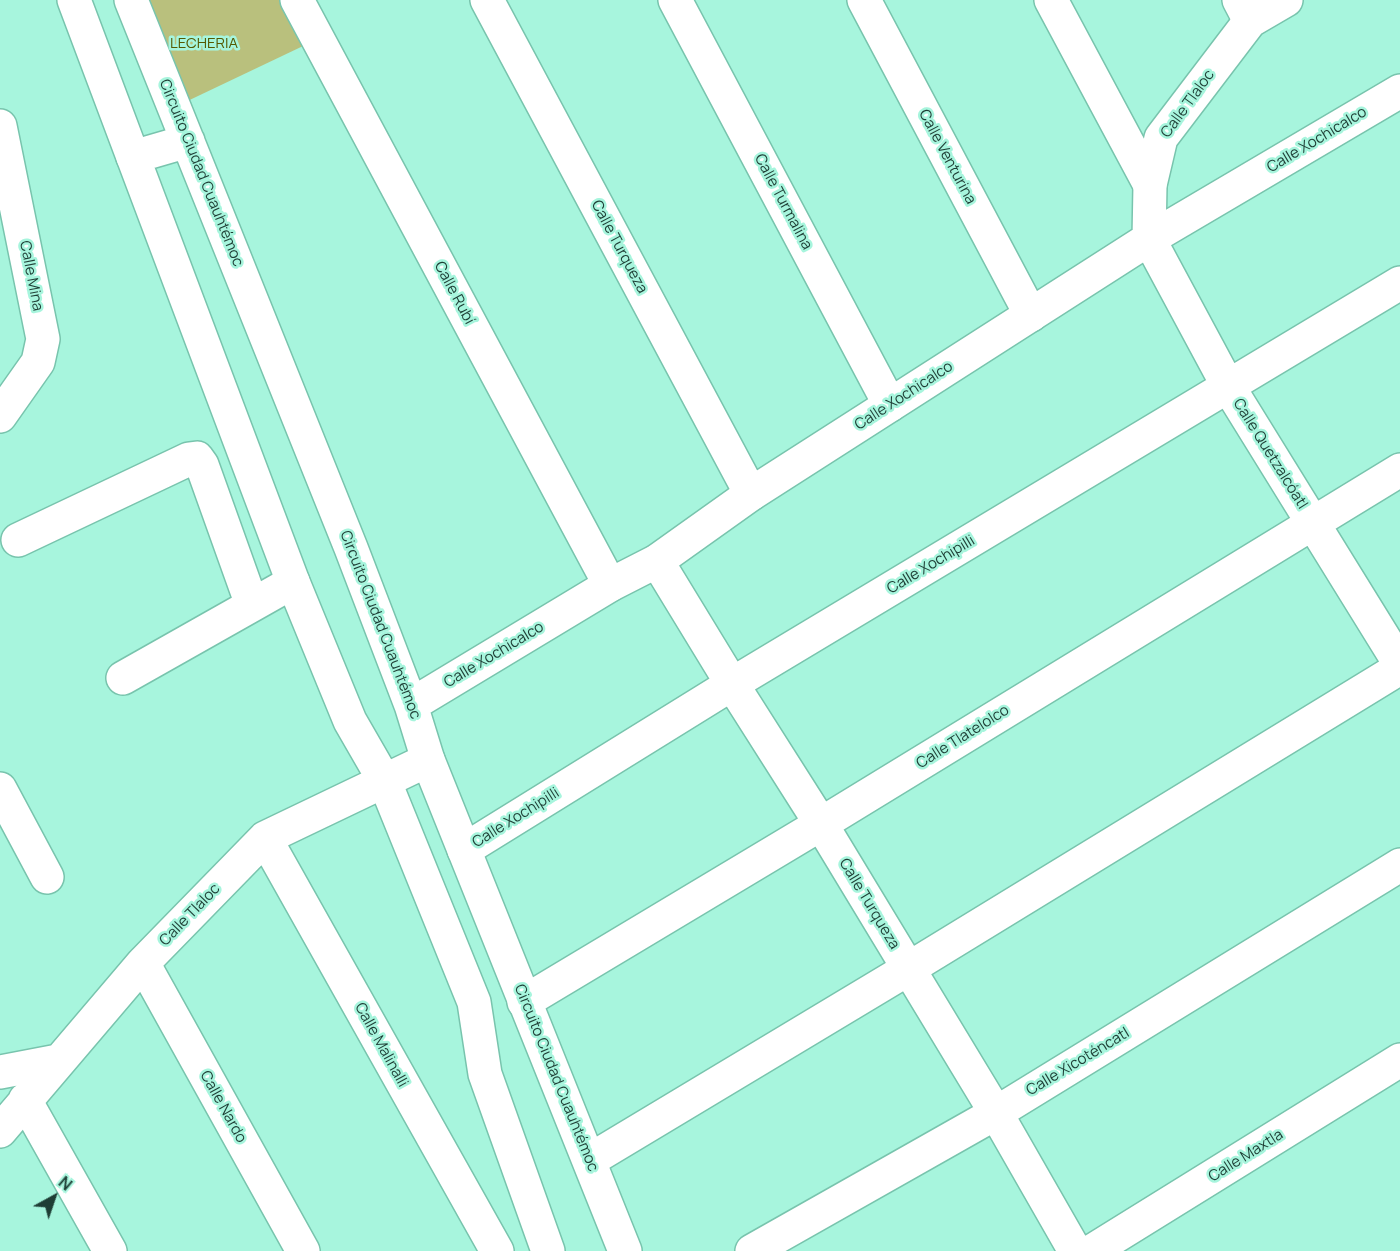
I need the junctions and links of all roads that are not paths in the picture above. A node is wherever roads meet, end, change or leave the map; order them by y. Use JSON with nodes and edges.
{"nodes":[{"id":1,"x":74,"y":0,"type":"edge"},
{"id":2,"x":131,"y":0,"type":"edge"},
{"id":3,"x":297,"y":0,"type":"edge"},
{"id":4,"x":487,"y":0,"type":"edge"},
{"id":5,"x":675,"y":0,"type":"edge"},
{"id":6,"x":864,"y":0,"type":"edge"},
{"id":7,"x":1051,"y":0,"type":"edge"},
{"id":8,"x":1286,"y":0,"type":"edge"},
{"id":9,"x":1245,"y":10,"type":"edge"},
{"id":10,"x":1400,"y":91,"type":"edge"},
{"id":11,"x":0,"y":126,"type":"edge"},
{"id":12,"x":188,"y":141,"type":"junction"},
{"id":13,"x":133,"y":157,"type":"junction"},
{"id":14,"x":1150,"y":185,"type":"junction"},
{"id":15,"x":1149,"y":239,"type":"junction"},
{"id":16,"x":1400,"y":283,"type":"edge"},
{"id":17,"x":1031,"y":315,"type":"junction"},
{"id":18,"x":1228,"y":386,"type":"junction"},
{"id":19,"x":890,"y":405,"type":"junction"},
{"id":20,"x":0,"y":416,"type":"edge"},
{"id":21,"x":1400,"y":470,"type":"edge"},
{"id":22,"x":751,"y":494,"type":"junction"},
{"id":23,"x":1312,"y":522,"type":"junction"},
{"id":24,"x":18,"y":540,"type":"dead end"},
{"id":25,"x":657,"y":561,"type":"junction"},
{"id":26,"x":292,"y":582,"type":"junction"},
{"id":27,"x":610,"y":585,"type":"junction"},
{"id":28,"x":252,"y":605,"type":"junction"},
{"id":29,"x":1400,"y":663,"type":"edge"},
{"id":30,"x":1400,"y":668,"type":"edge"},
{"id":31,"x":123,"y":678,"type":"dead end"},
{"id":32,"x":732,"y":684,"type":"junction"},
{"id":33,"x":411,"y":705,"type":"junction"},
{"id":34,"x":428,"y":760,"type":"junction"},
{"id":35,"x":384,"y":780,"type":"junction"},
{"id":36,"x":0,"y":789,"type":"edge"},
{"id":37,"x":821,"y":824,"type":"junction"},
{"id":38,"x":265,"y":838,"type":"junction"},
{"id":39,"x":464,"y":850,"type":"junction"},
{"id":40,"x":1400,"y":865,"type":"edge"},
{"id":41,"x":47,"y":877,"type":"dead end"},
{"id":42,"x":143,"y":963,"type":"junction"},
{"id":43,"x":908,"y":969,"type":"junction"},
{"id":44,"x":524,"y":1002,"type":"junction"},
{"id":45,"x":1400,"y":1060,"type":"edge"},
{"id":46,"x":58,"y":1061,"type":"junction"},
{"id":47,"x":0,"y":1072,"type":"edge"},
{"id":48,"x":25,"y":1100,"type":"junction"},
{"id":49,"x":996,"y":1113,"type":"junction"},
{"id":50,"x":0,"y":1131,"type":"edge"},
{"id":51,"x":590,"y":1160,"type":"junction"},
{"id":52,"x":110,"y":1251,"type":"edge"},
{"id":53,"x":303,"y":1251,"type":"edge"},
{"id":54,"x":497,"y":1251,"type":"edge"},
{"id":55,"x":548,"y":1251,"type":"edge"},
{"id":56,"x":625,"y":1251,"type":"edge"},
{"id":57,"x":752,"y":1251,"type":"edge"},
{"id":58,"x":1075,"y":1251,"type":"edge"},
{"id":59,"x":1092,"y":1251,"type":"edge"}],
"edges":[{"from":1,"to":13,"type":"street"},
{"from":2,"to":12,"type":"street","name":"Circuito Ciudad Cuauhtémoc"},
{"from":3,"to":27,"type":"street","name":"Calle Rubí"},
{"from":4,"to":22,"type":"street","name":"Calle Turqueza"},
{"from":5,"to":19,"type":"street","name":"Calle Turmalina"},
{"from":6,"to":17,"type":"street","name":"Calle Venturina"},
{"from":7,"to":14,"type":"street"},
{"from":8,"to":9,"type":"street","name":"Calle Tlaloc"},
{"from":9,"to":14,"type":"street","name":"Calle Tlaloc"},
{"from":10,"to":15,"type":"street","name":"Calle Xochicalco"},
{"from":11,"to":20,"type":"street","name":"Calle Mina"},
{"from":12,"to":13,"type":"street"},
{"from":12,"to":33,"type":"street","name":"Circuito Ciudad Cuauhtémoc"},
{"from":13,"to":26,"type":"street"},
{"from":14,"to":15,"type":"street","name":"Calle Tlaloc"},
{"from":15,"to":17,"type":"street","name":"Calle Xochicalco"},
{"from":15,"to":18,"type":"street","name":"Calle Quetzalcóatl"},
{"from":16,"to":18,"type":"street","name":"Calle Xochipilli"},
{"from":17,"to":19,"type":"street","name":"Calle Xochicalco"},
{"from":18,"to":23,"type":"street","name":"Calle Quetzalcóatl"},
{"from":18,"to":32,"type":"street","name":"Calle Xochipilli"},
{"from":19,"to":22,"type":"street","name":"Calle Xochicalco"},
{"from":21,"to":23,"type":"street","name":"Calle Tlatelolco"},
{"from":22,"to":25,"type":"street","name":"Calle Xochicalco"},
{"from":23,"to":29,"type":"street","name":"Calle Quetzalcóatl"},
{"from":23,"to":37,"type":"street","name":"Calle Tlatelolco"},
{"from":24,"to":28,"type":"street"},
{"from":25,"to":27,"type":"street","name":"Calle Xochicalco"},
{"from":25,"to":32,"type":"street","name":"Calle Turqueza"},
{"from":26,"to":28,"type":"street"},
{"from":26,"to":35,"type":"street"},
{"from":27,"to":33,"type":"street","name":"Calle Xochicalco"},
{"from":28,"to":31,"type":"street"},
{"from":30,"to":43,"type":"street"},
{"from":32,"to":37,"type":"street","name":"Calle Turqueza"},
{"from":32,"to":39,"type":"street","name":"Calle Xochipilli"},
{"from":33,"to":34,"type":"street","name":"Circuito Ciudad Cuauhtémoc"},
{"from":34,"to":35,"type":"street","name":"Calle Tlaloc"},
{"from":34,"to":39,"type":"street","name":"Circuito Ciudad Cuauhtémoc"},
{"from":35,"to":38,"type":"street","name":"Calle Tlaloc"},
{"from":35,"to":55,"type":"street"},
{"from":36,"to":41,"type":"street"},
{"from":37,"to":43,"type":"street","name":"Calle Turqueza"},
{"from":37,"to":44,"type":"street","name":"Calle Tlatelolco"},
{"from":38,"to":42,"type":"street","name":"Calle Tlaloc"},
{"from":38,"to":54,"type":"street","name":"Calle Malinalli"},
{"from":39,"to":44,"type":"street","name":"Circuito Ciudad Cuauhtémoc"},
{"from":40,"to":49,"type":"street","name":"Calle Xicoténcatl"},
{"from":42,"to":46,"type":"street","name":"Calle Tlaloc"},
{"from":42,"to":53,"type":"street","name":"Calle Nardo"},
{"from":43,"to":49,"type":"street","name":"Calle Turqueza"},
{"from":43,"to":51,"type":"street"},
{"from":44,"to":51,"type":"street","name":"Circuito Ciudad Cuauhtémoc"},
{"from":45,"to":59,"type":"street","name":"Calle Maxtla"},
{"from":46,"to":47,"type":"street"},
{"from":46,"to":48,"type":"street","name":"Calle Tlaloc"},
{"from":48,"to":50,"type":"street","name":"Calle Tlaloc"},
{"from":48,"to":52,"type":"street"},
{"from":49,"to":57,"type":"street","name":"Calle Xicoténcatl"},
{"from":49,"to":58,"type":"street","name":"Calle Turqueza"},
{"from":51,"to":56,"type":"street","name":"Circuito Ciudad Cuauhtémoc"}]}
